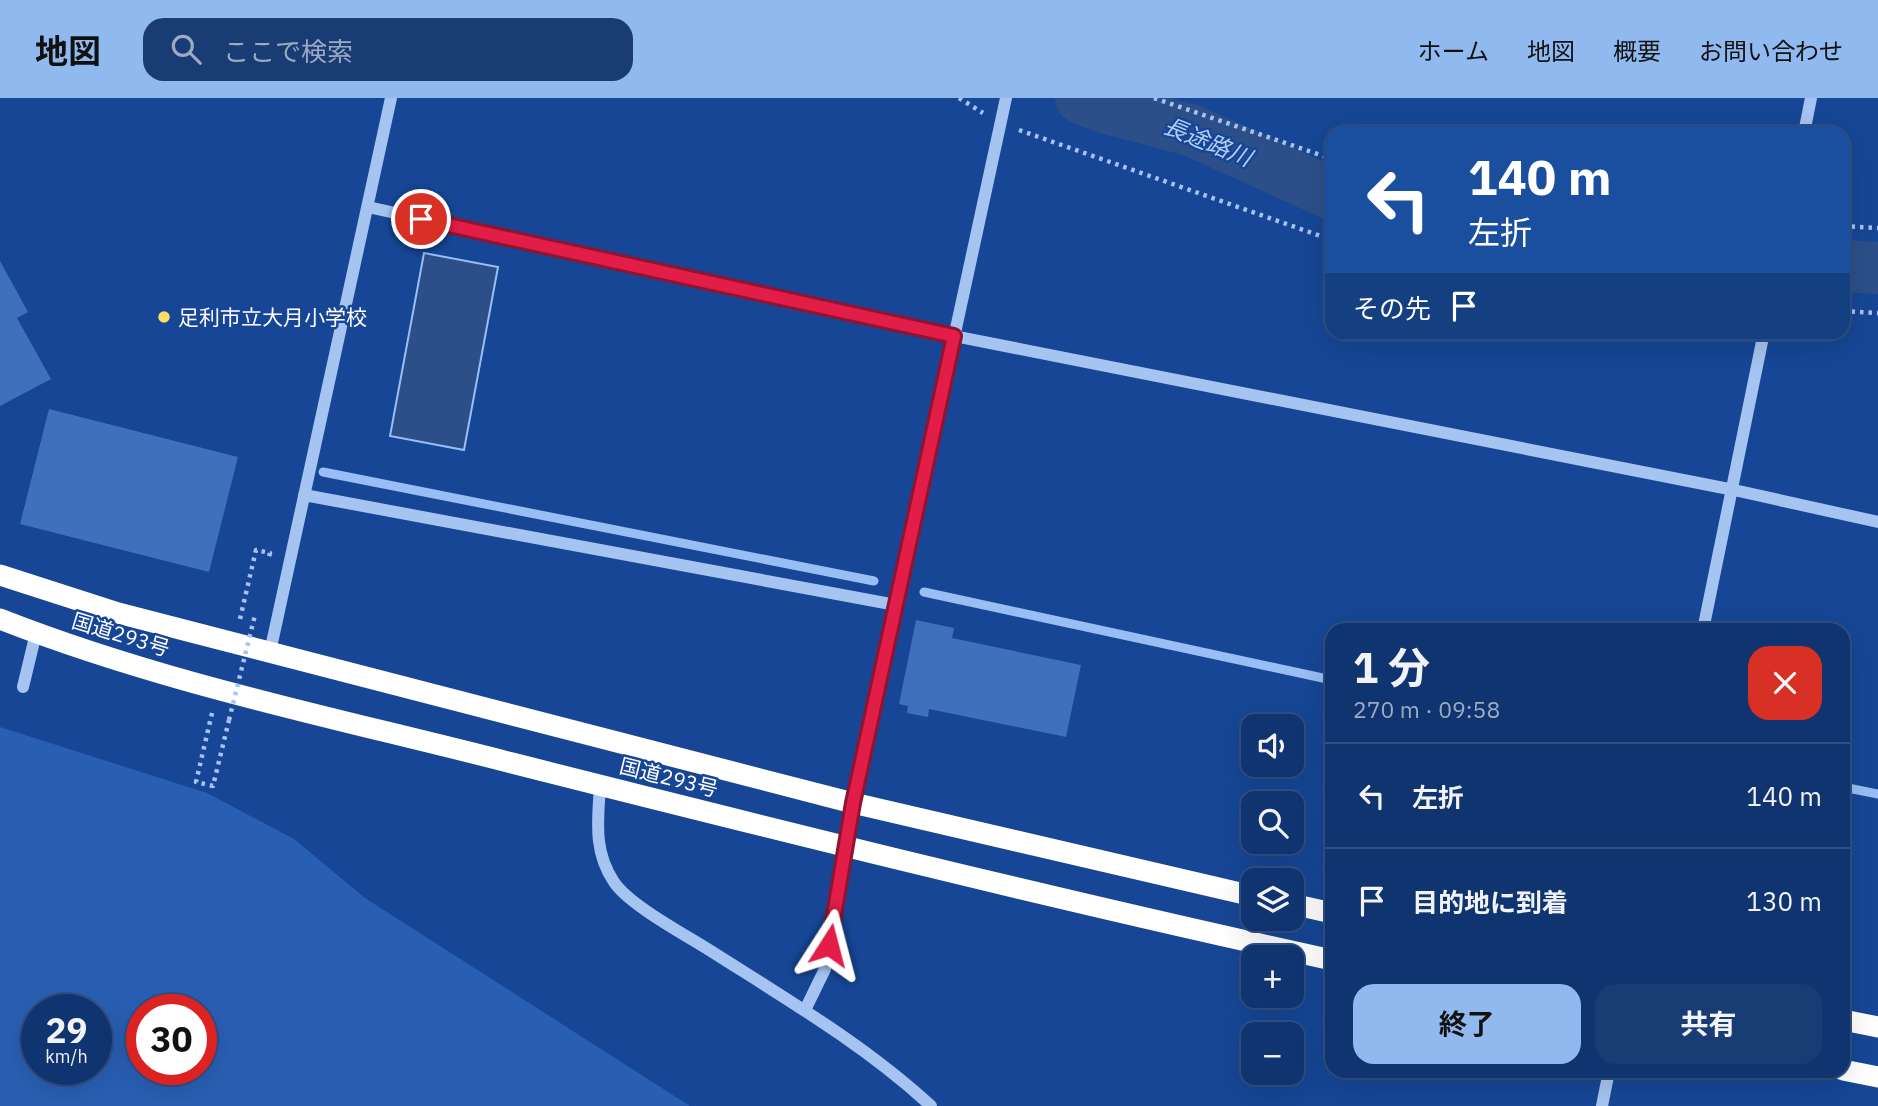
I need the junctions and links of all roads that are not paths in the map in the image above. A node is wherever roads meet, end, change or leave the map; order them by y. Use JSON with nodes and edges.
{"nodes":[{"id":1,"x":391,"y":98,"type":"edge"},
{"id":2,"x":1811,"y":98,"type":"edge"},
{"id":3,"x":1003,"y":111,"type":"edge"},
{"id":4,"x":1805,"y":126,"type":"edge"},
{"id":5,"x":368,"y":208,"type":"junction"},
{"id":6,"x":954,"y":336,"type":"junction"},
{"id":7,"x":1762,"y":340,"type":"edge"},
{"id":8,"x":1734,"y":490,"type":"junction"},
{"id":9,"x":303,"y":495,"type":"junction"},
{"id":10,"x":1878,"y":522,"type":"edge"},
{"id":11,"x":0,"y":575,"type":"edge"},
{"id":12,"x":896,"y":606,"type":"junction"},
{"id":13,"x":0,"y":619,"type":"edge"},
{"id":14,"x":1705,"y":623,"type":"edge"},
{"id":15,"x":36,"y":633,"type":"junction"},
{"id":16,"x":270,"y":652,"type":"junction"},
{"id":17,"x":23,"y":687,"type":"dead end"},
{"id":18,"x":600,"y":785,"type":"junction"},
{"id":19,"x":853,"y":803,"type":"junction"},
{"id":20,"x":845,"y":847,"type":"junction"},
{"id":21,"x":1241,"y":893,"type":"edge"},
{"id":22,"x":1304,"y":907,"type":"edge"},
{"id":23,"x":1325,"y":911,"type":"edge"},
{"id":24,"x":1325,"y":958,"type":"edge"},
{"id":25,"x":805,"y":1010,"type":"junction"},
{"id":26,"x":1850,"y":1021,"type":"edge"},
{"id":27,"x":1878,"y":1027,"type":"edge"},
{"id":28,"x":1850,"y":1071,"type":"edge"},
{"id":29,"x":1878,"y":1077,"type":"edge"},
{"id":30,"x":1608,"y":1078,"type":"edge"},
{"id":31,"x":931,"y":1106,"type":"edge"},
{"id":32,"x":1602,"y":1106,"type":"edge"}],
"edges":[{"from":1,"to":5,"type":"street"},
{"from":2,"to":4,"type":"street"},
{"from":3,"to":6,"type":"street"},
{"from":5,"to":6,"type":"street"},
{"from":5,"to":9,"type":"street"},
{"from":6,"to":8,"type":"street"},
{"from":6,"to":12,"type":"street"},
{"from":7,"to":8,"type":"street"},
{"from":8,"to":10,"type":"street"},
{"from":8,"to":14,"type":"street"},
{"from":9,"to":12,"type":"street"},
{"from":9,"to":16,"type":"street"},
{"from":11,"to":16,"type":"highway","name":"国道293号"},
{"from":12,"to":19,"type":"street"},
{"from":13,"to":15,"type":"highway","name":"国道293号"},
{"from":15,"to":17,"type":"street"},
{"from":15,"to":18,"type":"highway","name":"国道293号"},
{"from":16,"to":19,"type":"highway","name":"国道293号"},
{"from":18,"to":20,"type":"highway","name":"国道293号"},
{"from":18,"to":25,"type":"street"},
{"from":19,"to":20,"type":"street"},
{"from":19,"to":21,"type":"highway","name":"国道293号"},
{"from":20,"to":24,"type":"highway","name":"国道293号"},
{"from":20,"to":25,"type":"street"},
{"from":22,"to":23,"type":"highway"},
{"from":25,"to":31,"type":"street"},
{"from":26,"to":27,"type":"highway"},
{"from":28,"to":29,"type":"highway"},
{"from":30,"to":32,"type":"street"}]}
